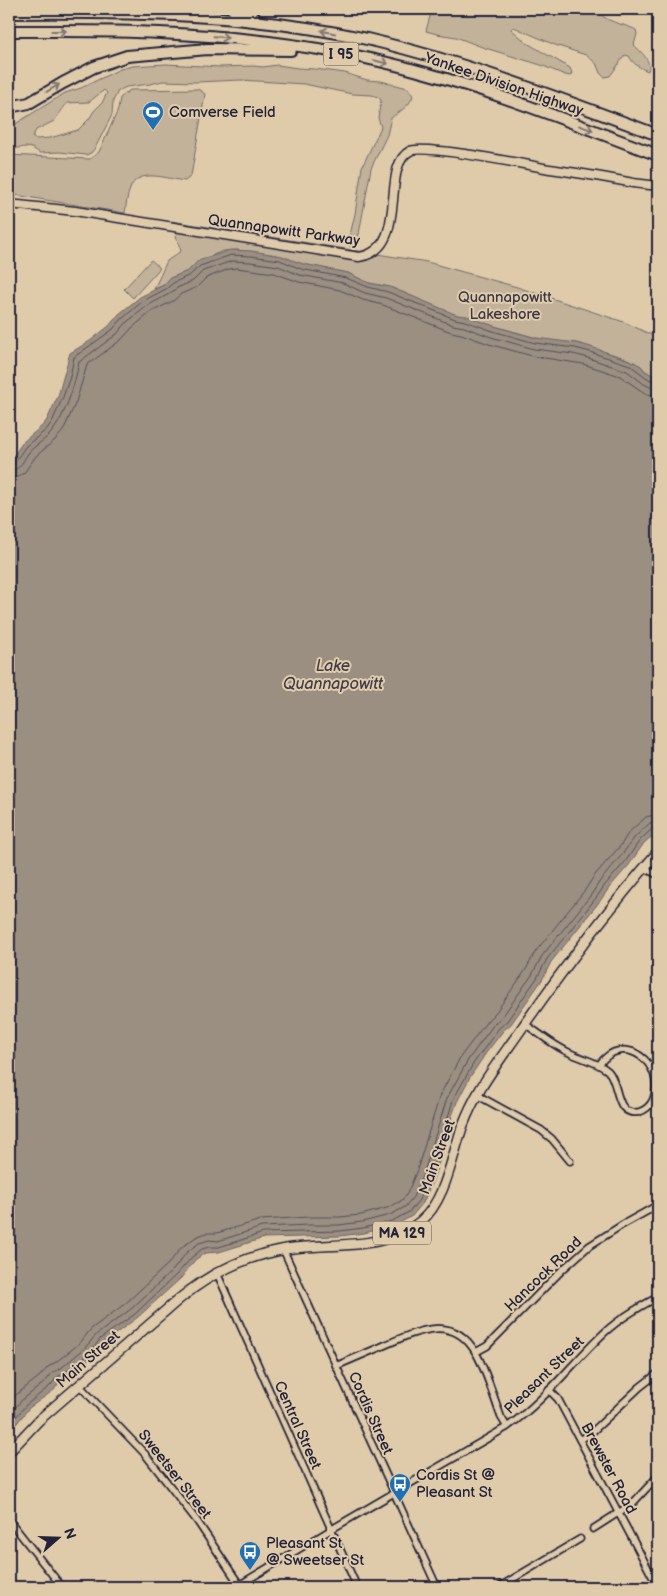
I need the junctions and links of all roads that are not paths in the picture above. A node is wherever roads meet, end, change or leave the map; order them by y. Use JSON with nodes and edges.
{"nodes":[{"id":1,"x":232,"y":9,"type":"edge"},
{"id":2,"x":12,"y":13,"type":"edge"},
{"id":3,"x":274,"y":23,"type":"junction"},
{"id":4,"x":9,"y":31,"type":"edge"},
{"id":5,"x":325,"y":50,"type":"junction"},
{"id":6,"x":30,"y":103,"type":"junction"},
{"id":7,"x":9,"y":107,"type":"edge"},
{"id":8,"x":9,"y":115,"type":"edge"},
{"id":9,"x":658,"y":135,"type":"edge"},
{"id":10,"x":658,"y":155,"type":"edge"},
{"id":11,"x":658,"y":186,"type":"edge"},
{"id":12,"x":9,"y":204,"type":"edge"},
{"id":13,"x":658,"y":852,"type":"edge"},
{"id":14,"x":644,"y":868,"type":"junction"},
{"id":15,"x":658,"y":875,"type":"edge"},
{"id":16,"x":525,"y":1024,"type":"junction"},
{"id":17,"x":599,"y":1065,"type":"junction"},
{"id":18,"x":477,"y":1095,"type":"junction"},
{"id":19,"x":570,"y":1161,"type":"dead end"},
{"id":20,"x":658,"y":1204,"type":"edge"},
{"id":21,"x":283,"y":1250,"type":"junction"},
{"id":22,"x":217,"y":1273,"type":"junction"},
{"id":23,"x":658,"y":1297,"type":"edge"},
{"id":24,"x":476,"y":1352,"type":"junction"},
{"id":25,"x":336,"y":1366,"type":"junction"},
{"id":26,"x":658,"y":1373,"type":"edge"},
{"id":27,"x":79,"y":1385,"type":"junction"},
{"id":28,"x":549,"y":1390,"type":"junction"},
{"id":29,"x":507,"y":1427,"type":"junction"},
{"id":30,"x":580,"y":1440,"type":"junction"},
{"id":31,"x":9,"y":1452,"type":"edge"},
{"id":32,"x":658,"y":1476,"type":"edge"},
{"id":33,"x":393,"y":1494,"type":"junction"},
{"id":34,"x":619,"y":1513,"type":"junction"},
{"id":35,"x":9,"y":1520,"type":"edge"},
{"id":36,"x":332,"y":1529,"type":"junction"},
{"id":37,"x":593,"y":1529,"type":"dead end"},
{"id":38,"x":580,"y":1539,"type":"dead end"},
{"id":39,"x":62,"y":1587,"type":"edge"},
{"id":40,"x":239,"y":1587,"type":"edge"},
{"id":41,"x":357,"y":1587,"type":"edge"},
{"id":42,"x":437,"y":1587,"type":"edge"},
{"id":43,"x":499,"y":1587,"type":"edge"},
{"id":44,"x":658,"y":1587,"type":"edge"}],
"edges":[{"from":1,"to":3,"type":"highway"},
{"from":2,"to":3,"type":"highway","name":"Yankee Division Highway","number":"I 95"},
{"from":9,"to":3,"type":"highway","name":"Yankee Division Highway","number":"I 95","one_way":true},
{"from":4,"to":5,"type":"highway","name":"Yankee Division Highway","number":"I 95","one_way":true},
{"from":6,"to":5,"type":"highway","one_way":true},
{"from":5,"to":10,"type":"highway","name":"Yankee Division Highway","number":"I 95","one_way":true},
{"from":6,"to":7,"type":"highway"},
{"from":6,"to":8,"type":"highway"},
{"from":11,"to":12,"type":"street","name":"Quannapowitt Parkway"},
{"from":13,"to":14,"type":"main road","name":"Main Street","number":"MA 129"},
{"from":14,"to":15,"type":"street"},
{"from":14,"to":16,"type":"main road","name":"Main Street","number":"MA 129"},
{"from":16,"to":17,"type":"street"},
{"from":16,"to":18,"type":"main road","name":"Main Street","number":"MA 129"},
{"from":17,"to":17,"type":"street"},
{"from":18,"to":19,"type":"street"},
{"from":18,"to":21,"type":"main road","name":"Main Street","number":"MA 129"},
{"from":20,"to":24,"type":"street","name":"Hancock Road"},
{"from":21,"to":22,"type":"main road","name":"Main Street","number":"MA 129"},
{"from":21,"to":25,"type":"street","name":"Cordis Street"},
{"from":22,"to":27,"type":"main road","name":"Main Street","number":"MA 129"},
{"from":22,"to":36,"type":"street","name":"Central Street"},
{"from":23,"to":28,"type":"street","name":"Pleasant Street"},
{"from":24,"to":25,"type":"street"},
{"from":24,"to":29,"type":"street"},
{"from":25,"to":33,"type":"street","name":"Cordis Street"},
{"from":26,"to":30,"type":"street"},
{"from":27,"to":31,"type":"main road","name":"Main Street","number":"MA 129"},
{"from":27,"to":40,"type":"street","name":"Sweetser Street"},
{"from":28,"to":29,"type":"street","name":"Pleasant Street"},
{"from":28,"to":30,"type":"street","name":"Brewster Road"},
{"from":29,"to":33,"type":"street","name":"Pleasant Street"},
{"from":30,"to":34,"type":"street","name":"Brewster Road"},
{"from":32,"to":34,"type":"street"},
{"from":33,"to":36,"type":"street","name":"Pleasant Street"},
{"from":33,"to":42,"type":"street","name":"Cordis Street"},
{"from":34,"to":37,"type":"street"},
{"from":34,"to":44,"type":"street","name":"Brewster Road"},
{"from":35,"to":39,"type":"street"},
{"from":36,"to":40,"type":"street","name":"Pleasant Street"},
{"from":36,"to":41,"type":"street","name":"Central Street"},
{"from":38,"to":43,"type":"street"}]}
